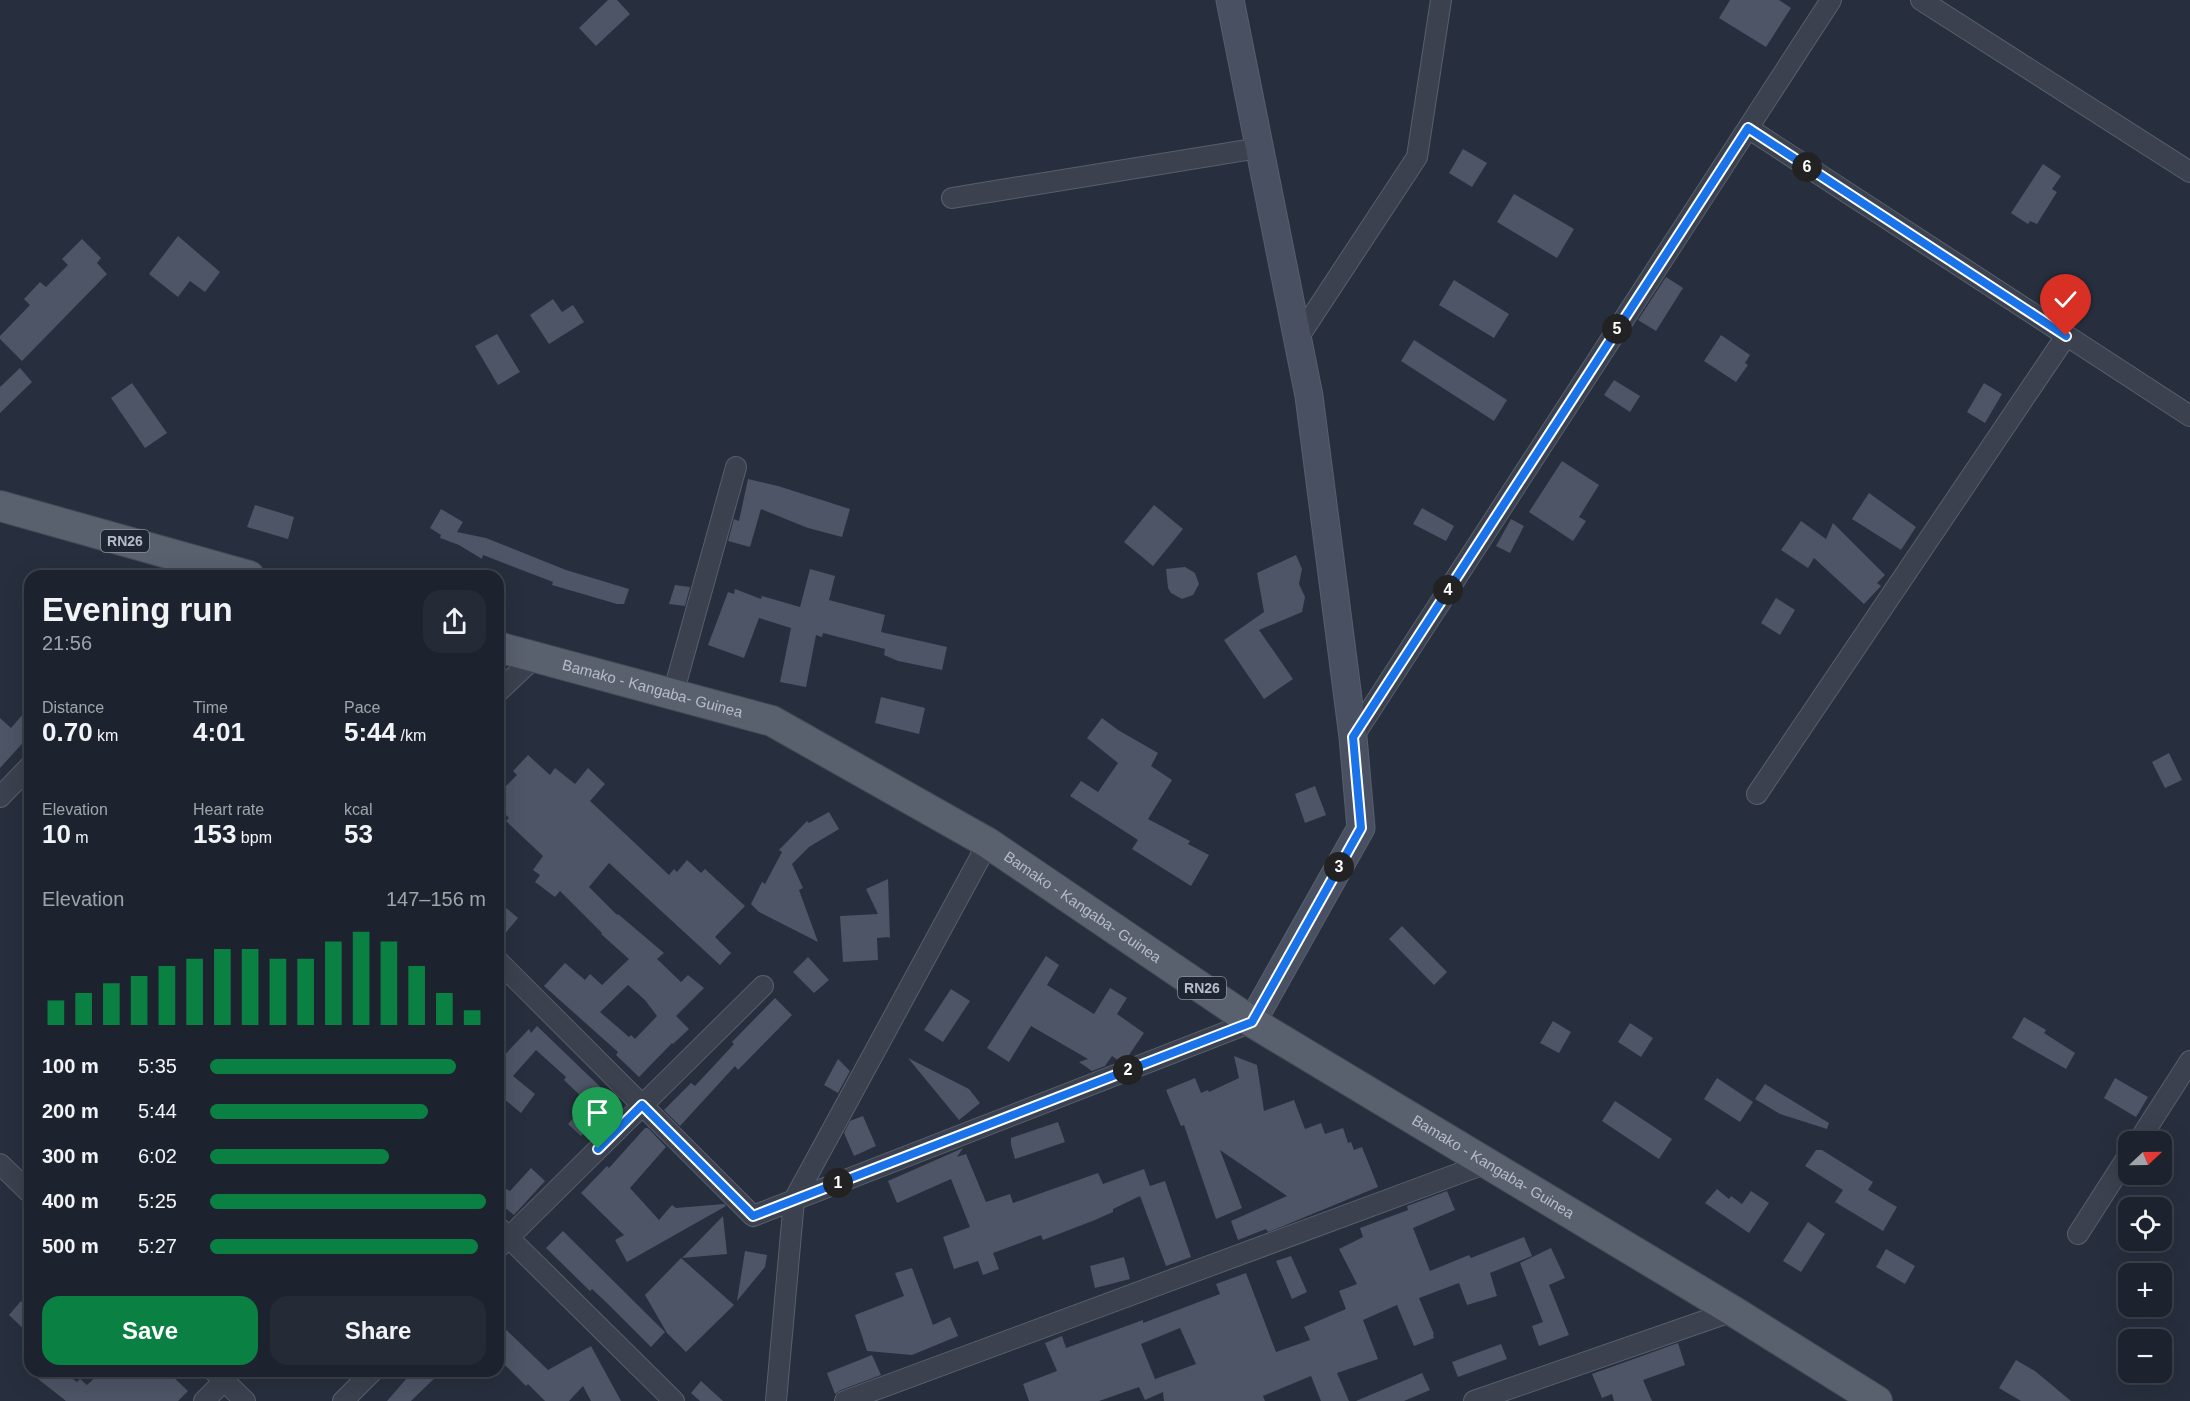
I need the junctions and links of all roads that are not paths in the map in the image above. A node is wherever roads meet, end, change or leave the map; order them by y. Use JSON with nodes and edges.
{"nodes":[{"id":1,"x":1230,"y":0,"type":"edge"},
{"id":2,"x":1441,"y":0,"type":"edge"},
{"id":3,"x":1831,"y":0,"type":"edge"},
{"id":4,"x":1921,"y":0,"type":"edge"},
{"id":5,"x":1748,"y":128,"type":"junction"},
{"id":6,"x":1259,"y":148,"type":"junction"},
{"id":7,"x":2190,"y":172,"type":"edge"},
{"id":8,"x":952,"y":198,"type":"dead end"},
{"id":9,"x":2066,"y":336,"type":"junction"},
{"id":10,"x":1298,"y":338,"type":"junction"},
{"id":11,"x":2190,"y":416,"type":"edge"},
{"id":12,"x":736,"y":466,"type":"dead end"},
{"id":13,"x":0,"y":506,"type":"edge"},
{"id":14,"x":218,"y":570,"type":"edge"},
{"id":15,"x":504,"y":648,"type":"edge"},
{"id":16,"x":535,"y":657,"type":"junction"},
{"id":17,"x":504,"y":686,"type":"edge"},
{"id":18,"x":673,"y":694,"type":"junction"},
{"id":19,"x":1353,"y":737,"type":"junction"},
{"id":20,"x":24,"y":772,"type":"edge"},
{"id":21,"x":1757,"y":794,"type":"dead end"},
{"id":22,"x":0,"y":797,"type":"edge"},
{"id":23,"x":988,"y":843,"type":"junction"},
{"id":24,"x":504,"y":967,"type":"edge"},
{"id":25,"x":763,"y":986,"type":"dead end"},
{"id":26,"x":1252,"y":1022,"type":"junction"},
{"id":27,"x":2190,"y":1061,"type":"edge"},
{"id":28,"x":642,"y":1105,"type":"junction"},
{"id":29,"x":2145,"y":1131,"type":"edge"},
{"id":30,"x":0,"y":1164,"type":"edge"},
{"id":31,"x":1487,"y":1164,"type":"junction"},
{"id":32,"x":2118,"y":1172,"type":"edge"},
{"id":33,"x":24,"y":1187,"type":"edge"},
{"id":34,"x":794,"y":1200,"type":"junction"},
{"id":35,"x":2078,"y":1234,"type":"dead end"},
{"id":36,"x":504,"y":1235,"type":"edge"},
{"id":37,"x":504,"y":1241,"type":"edge"},
{"id":38,"x":1733,"y":1311,"type":"junction"},
{"id":39,"x":218,"y":1377,"type":"edge"},
{"id":40,"x":220,"y":1377,"type":"edge"},
{"id":41,"x":367,"y":1377,"type":"edge"},
{"id":42,"x":204,"y":1401,"type":"edge"},
{"id":43,"x":245,"y":1401,"type":"edge"},
{"id":44,"x":342,"y":1401,"type":"edge"},
{"id":45,"x":674,"y":1401,"type":"edge"},
{"id":46,"x":776,"y":1401,"type":"edge"},
{"id":47,"x":845,"y":1401,"type":"edge"},
{"id":48,"x":1474,"y":1401,"type":"edge"},
{"id":49,"x":1877,"y":1401,"type":"edge"}],
"edges":[{"from":1,"to":6,"type":"street"},
{"from":2,"to":10,"type":"street"},
{"from":3,"to":5,"type":"street"},
{"from":4,"to":7,"type":"street"},
{"from":5,"to":9,"type":"street"},
{"from":5,"to":19,"type":"street"},
{"from":6,"to":8,"type":"street"},
{"from":6,"to":10,"type":"street"},
{"from":9,"to":11,"type":"street"},
{"from":9,"to":21,"type":"street"},
{"from":10,"to":19,"type":"street"},
{"from":12,"to":18,"type":"street"},
{"from":13,"to":14,"type":"main road","number":"RN26"},
{"from":15,"to":16,"type":"main road","name":"Bamako - Kangaba- Guinea","number":"RN26"},
{"from":16,"to":17,"type":"street"},
{"from":16,"to":18,"type":"main road","name":"Bamako - Kangaba- Guinea","number":"RN26"},
{"from":18,"to":23,"type":"main road","name":"Bamako - Kangaba- Guinea","number":"RN26"},
{"from":19,"to":26,"type":"street"},
{"from":20,"to":22,"type":"street"},
{"from":23,"to":26,"type":"main road","name":"Bamako - Kangaba- Guinea","number":"RN26"},
{"from":23,"to":34,"type":"street"},
{"from":24,"to":28,"type":"street"},
{"from":25,"to":28,"type":"street"},
{"from":26,"to":31,"type":"main road","name":"Bamako - Kangaba- Guinea","number":"RN26"},
{"from":26,"to":34,"type":"street"},
{"from":27,"to":29,"type":"street"},
{"from":28,"to":34,"type":"street"},
{"from":28,"to":36,"type":"street"},
{"from":30,"to":33,"type":"street"},
{"from":31,"to":38,"type":"main road","name":"Bamako - Kangaba- Guinea","number":"RN26"},
{"from":31,"to":47,"type":"street"},
{"from":32,"to":35,"type":"street"},
{"from":34,"to":46,"type":"street"},
{"from":37,"to":45,"type":"street"},
{"from":38,"to":48,"type":"street"},
{"from":38,"to":49,"type":"main road","name":"Bamako - Kangaba- Guinea","number":"RN26"},
{"from":39,"to":42,"type":"street"},
{"from":40,"to":43,"type":"street"},
{"from":41,"to":44,"type":"street"}]}
